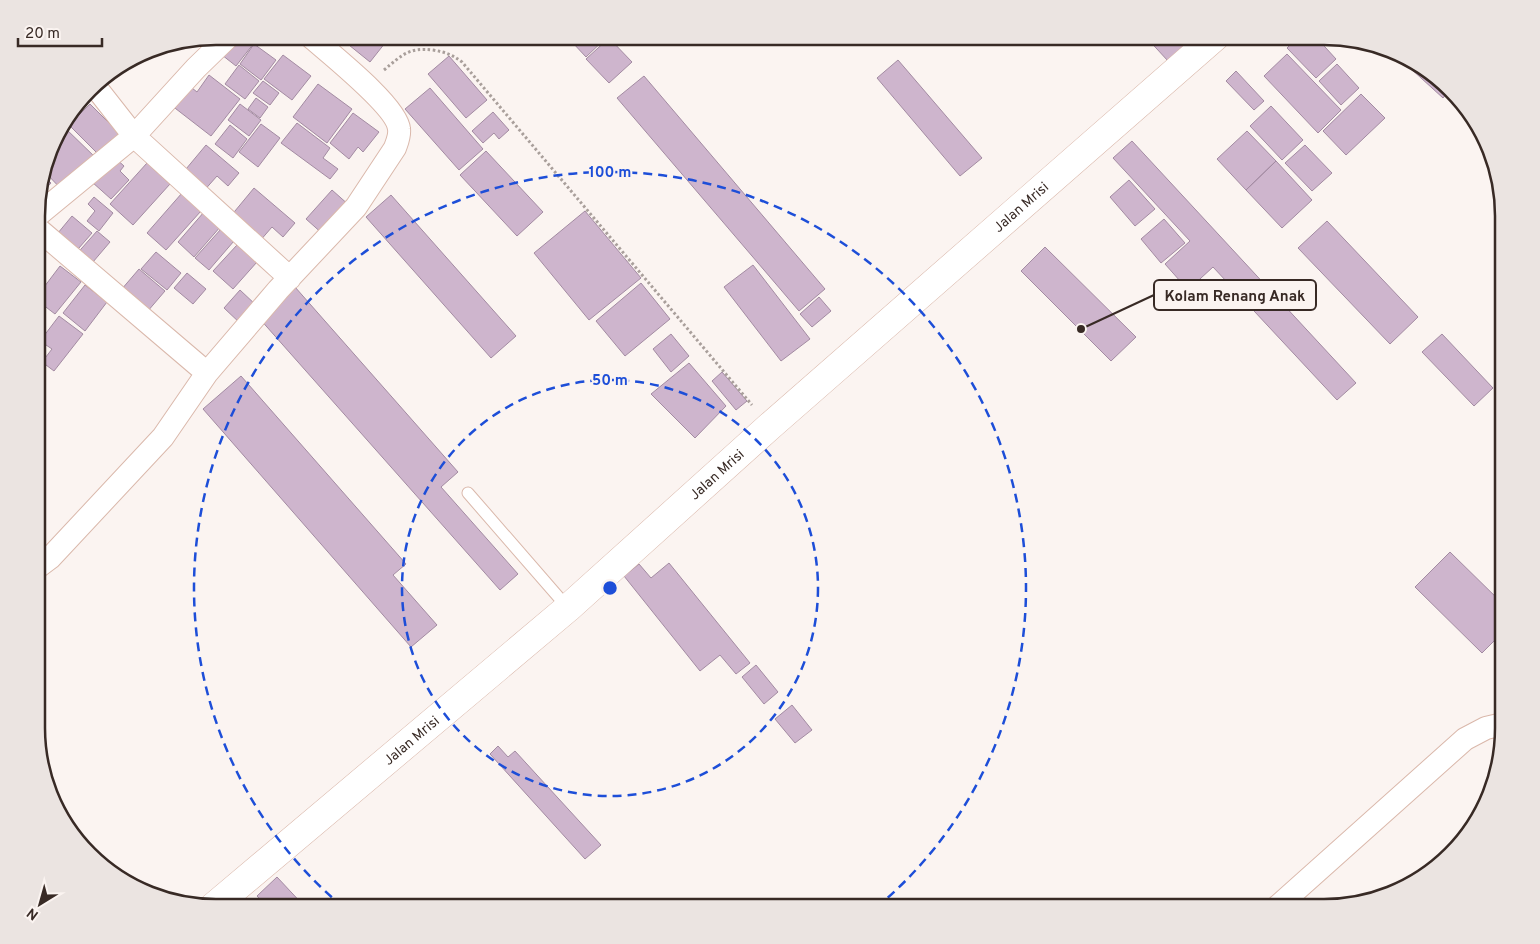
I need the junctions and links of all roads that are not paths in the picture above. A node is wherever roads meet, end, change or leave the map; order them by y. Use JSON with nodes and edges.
{"nodes":[{"id":1,"x":220,"y":45,"type":"edge"},
{"id":2,"x":320,"y":45,"type":"edge"},
{"id":3,"x":1206,"y":45,"type":"edge"},
{"id":4,"x":99,"y":91,"type":"edge"},
{"id":5,"x":134,"y":136,"type":"junction"},
{"id":6,"x":45,"y":209,"type":"edge"},
{"id":7,"x":45,"y":235,"type":"edge"},
{"id":8,"x":290,"y":278,"type":"junction"},
{"id":9,"x":207,"y":373,"type":"junction"},
{"id":10,"x":468,"y":493,"type":"dead end"},
{"id":11,"x":45,"y":562,"type":"edge"},
{"id":12,"x":568,"y":608,"type":"junction"},
{"id":13,"x":1495,"y":726,"type":"edge"},
{"id":14,"x":222,"y":899,"type":"edge"},
{"id":15,"x":1286,"y":899,"type":"edge"}],
"edges":[{"from":1,"to":5,"type":"street"},
{"from":2,"to":8,"type":"street"},
{"from":3,"to":12,"type":"street","name":"Jalan Mrisi"},
{"from":4,"to":5,"type":"street"},
{"from":5,"to":6,"type":"street"},
{"from":5,"to":8,"type":"street"},
{"from":7,"to":9,"type":"street"},
{"from":8,"to":9,"type":"street"},
{"from":9,"to":11,"type":"street"},
{"from":10,"to":12,"type":"lane"},
{"from":12,"to":14,"type":"street","name":"Jalan Mrisi"},
{"from":13,"to":15,"type":"street"}]}
